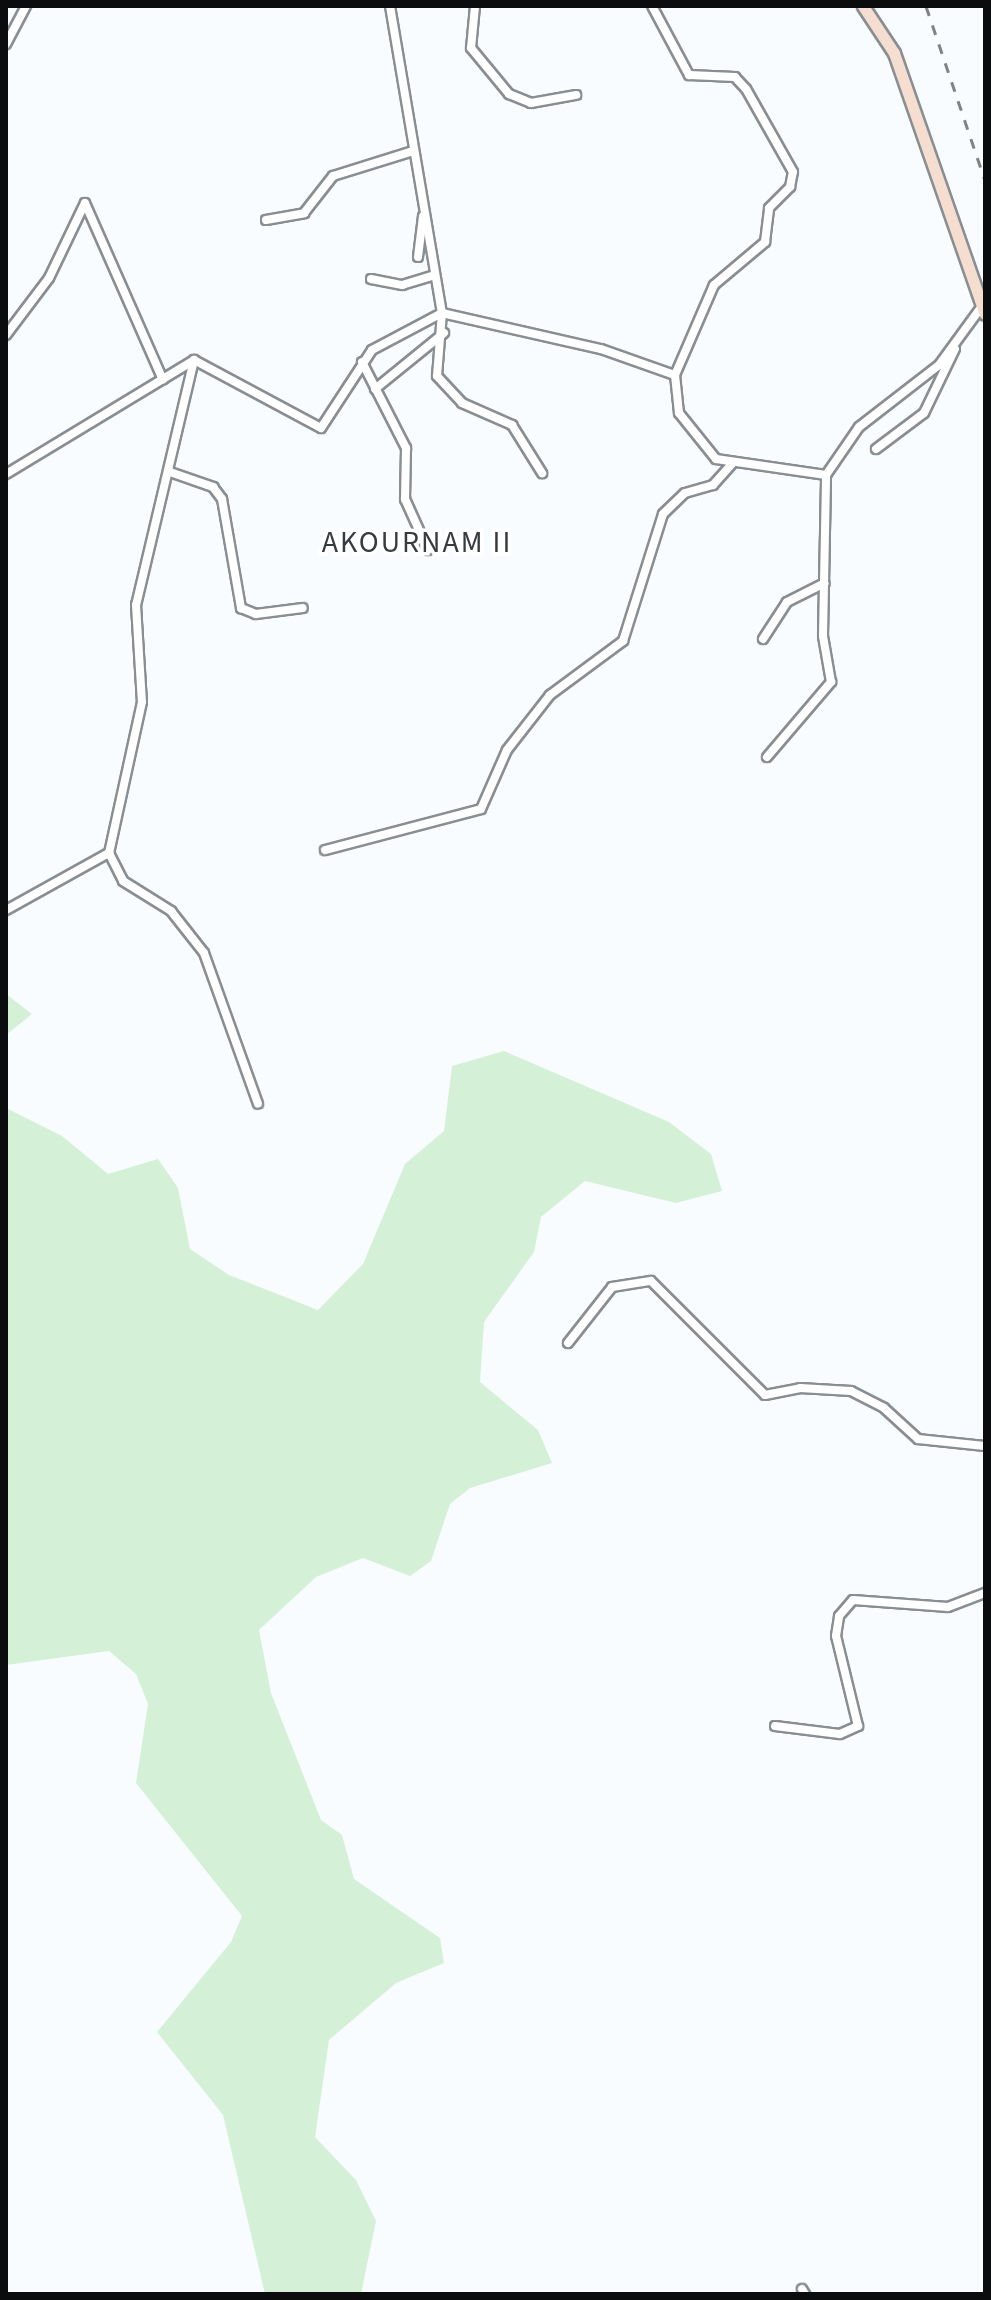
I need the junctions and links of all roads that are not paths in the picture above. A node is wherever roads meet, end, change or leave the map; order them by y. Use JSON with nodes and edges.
{"nodes":[{"id":1,"x":26,"y":6,"type":"edge"},
{"id":2,"x":390,"y":6,"type":"edge"},
{"id":3,"x":475,"y":6,"type":"edge"},
{"id":4,"x":652,"y":6,"type":"edge"},
{"id":5,"x":863,"y":6,"type":"edge"},
{"id":6,"x":6,"y":44,"type":"edge"},
{"id":7,"x":576,"y":95,"type":"dead end"},
{"id":8,"x":410,"y":152,"type":"junction"},
{"id":9,"x":425,"y":211,"type":"junction"},
{"id":10,"x":266,"y":220,"type":"dead end"},
{"id":11,"x":418,"y":257,"type":"dead end"},
{"id":12,"x":435,"y":275,"type":"junction"},
{"id":13,"x":371,"y":279,"type":"dead end"},
{"id":14,"x":984,"y":310,"type":"edge"},
{"id":15,"x":442,"y":313,"type":"junction"},
{"id":16,"x":444,"y":333,"type":"junction"},
{"id":17,"x":6,"y":335,"type":"edge"},
{"id":18,"x":958,"y":336,"type":"junction"},
{"id":19,"x":194,"y":360,"type":"junction"},
{"id":20,"x":362,"y":362,"type":"junction"},
{"id":21,"x":675,"y":375,"type":"junction"},
{"id":22,"x":163,"y":380,"type":"junction"},
{"id":23,"x":375,"y":389,"type":"junction"},
{"id":24,"x":876,"y":449,"type":"dead end"},
{"id":25,"x":732,"y":464,"type":"junction"},
{"id":26,"x":170,"y":472,"type":"junction"},
{"id":27,"x":542,"y":473,"type":"dead end"},
{"id":28,"x":6,"y":474,"type":"edge"},
{"id":29,"x":826,"y":475,"type":"junction"},
{"id":30,"x":428,"y":550,"type":"dead end"},
{"id":31,"x":825,"y":583,"type":"junction"},
{"id":32,"x":303,"y":608,"type":"dead end"},
{"id":33,"x":763,"y":639,"type":"dead end"},
{"id":34,"x":767,"y":757,"type":"dead end"},
{"id":35,"x":325,"y":850,"type":"dead end"},
{"id":36,"x":109,"y":853,"type":"junction"},
{"id":37,"x":6,"y":910,"type":"edge"},
{"id":38,"x":258,"y":1104,"type":"dead end"},
{"id":39,"x":568,"y":1343,"type":"dead end"},
{"id":40,"x":985,"y":1446,"type":"edge"},
{"id":41,"x":985,"y":1593,"type":"edge"},
{"id":42,"x":775,"y":1726,"type":"dead end"}],
"edges":[{"from":1,"to":6,"type":"street"},
{"from":2,"to":8,"type":"street"},
{"from":3,"to":7,"type":"street"},
{"from":4,"to":21,"type":"street"},
{"from":5,"to":14,"type":"street"},
{"from":8,"to":9,"type":"street"},
{"from":8,"to":10,"type":"street"},
{"from":9,"to":11,"type":"street"},
{"from":9,"to":12,"type":"street"},
{"from":12,"to":13,"type":"street"},
{"from":12,"to":15,"type":"street"},
{"from":14,"to":18,"type":"street"},
{"from":15,"to":16,"type":"street"},
{"from":15,"to":20,"type":"street"},
{"from":15,"to":21,"type":"street"},
{"from":16,"to":23,"type":"street"},
{"from":16,"to":27,"type":"street"},
{"from":17,"to":22,"type":"street"},
{"from":18,"to":24,"type":"street"},
{"from":18,"to":29,"type":"street"},
{"from":19,"to":20,"type":"street"},
{"from":19,"to":22,"type":"street"},
{"from":19,"to":26,"type":"street"},
{"from":20,"to":23,"type":"street"},
{"from":21,"to":25,"type":"street"},
{"from":22,"to":28,"type":"street"},
{"from":23,"to":30,"type":"street"},
{"from":25,"to":29,"type":"street"},
{"from":25,"to":35,"type":"street"},
{"from":26,"to":32,"type":"street"},
{"from":26,"to":36,"type":"street"},
{"from":29,"to":31,"type":"street"},
{"from":31,"to":33,"type":"street"},
{"from":31,"to":34,"type":"street"},
{"from":36,"to":37,"type":"street"},
{"from":36,"to":38,"type":"street"},
{"from":39,"to":40,"type":"street"},
{"from":41,"to":42,"type":"street"}]}
